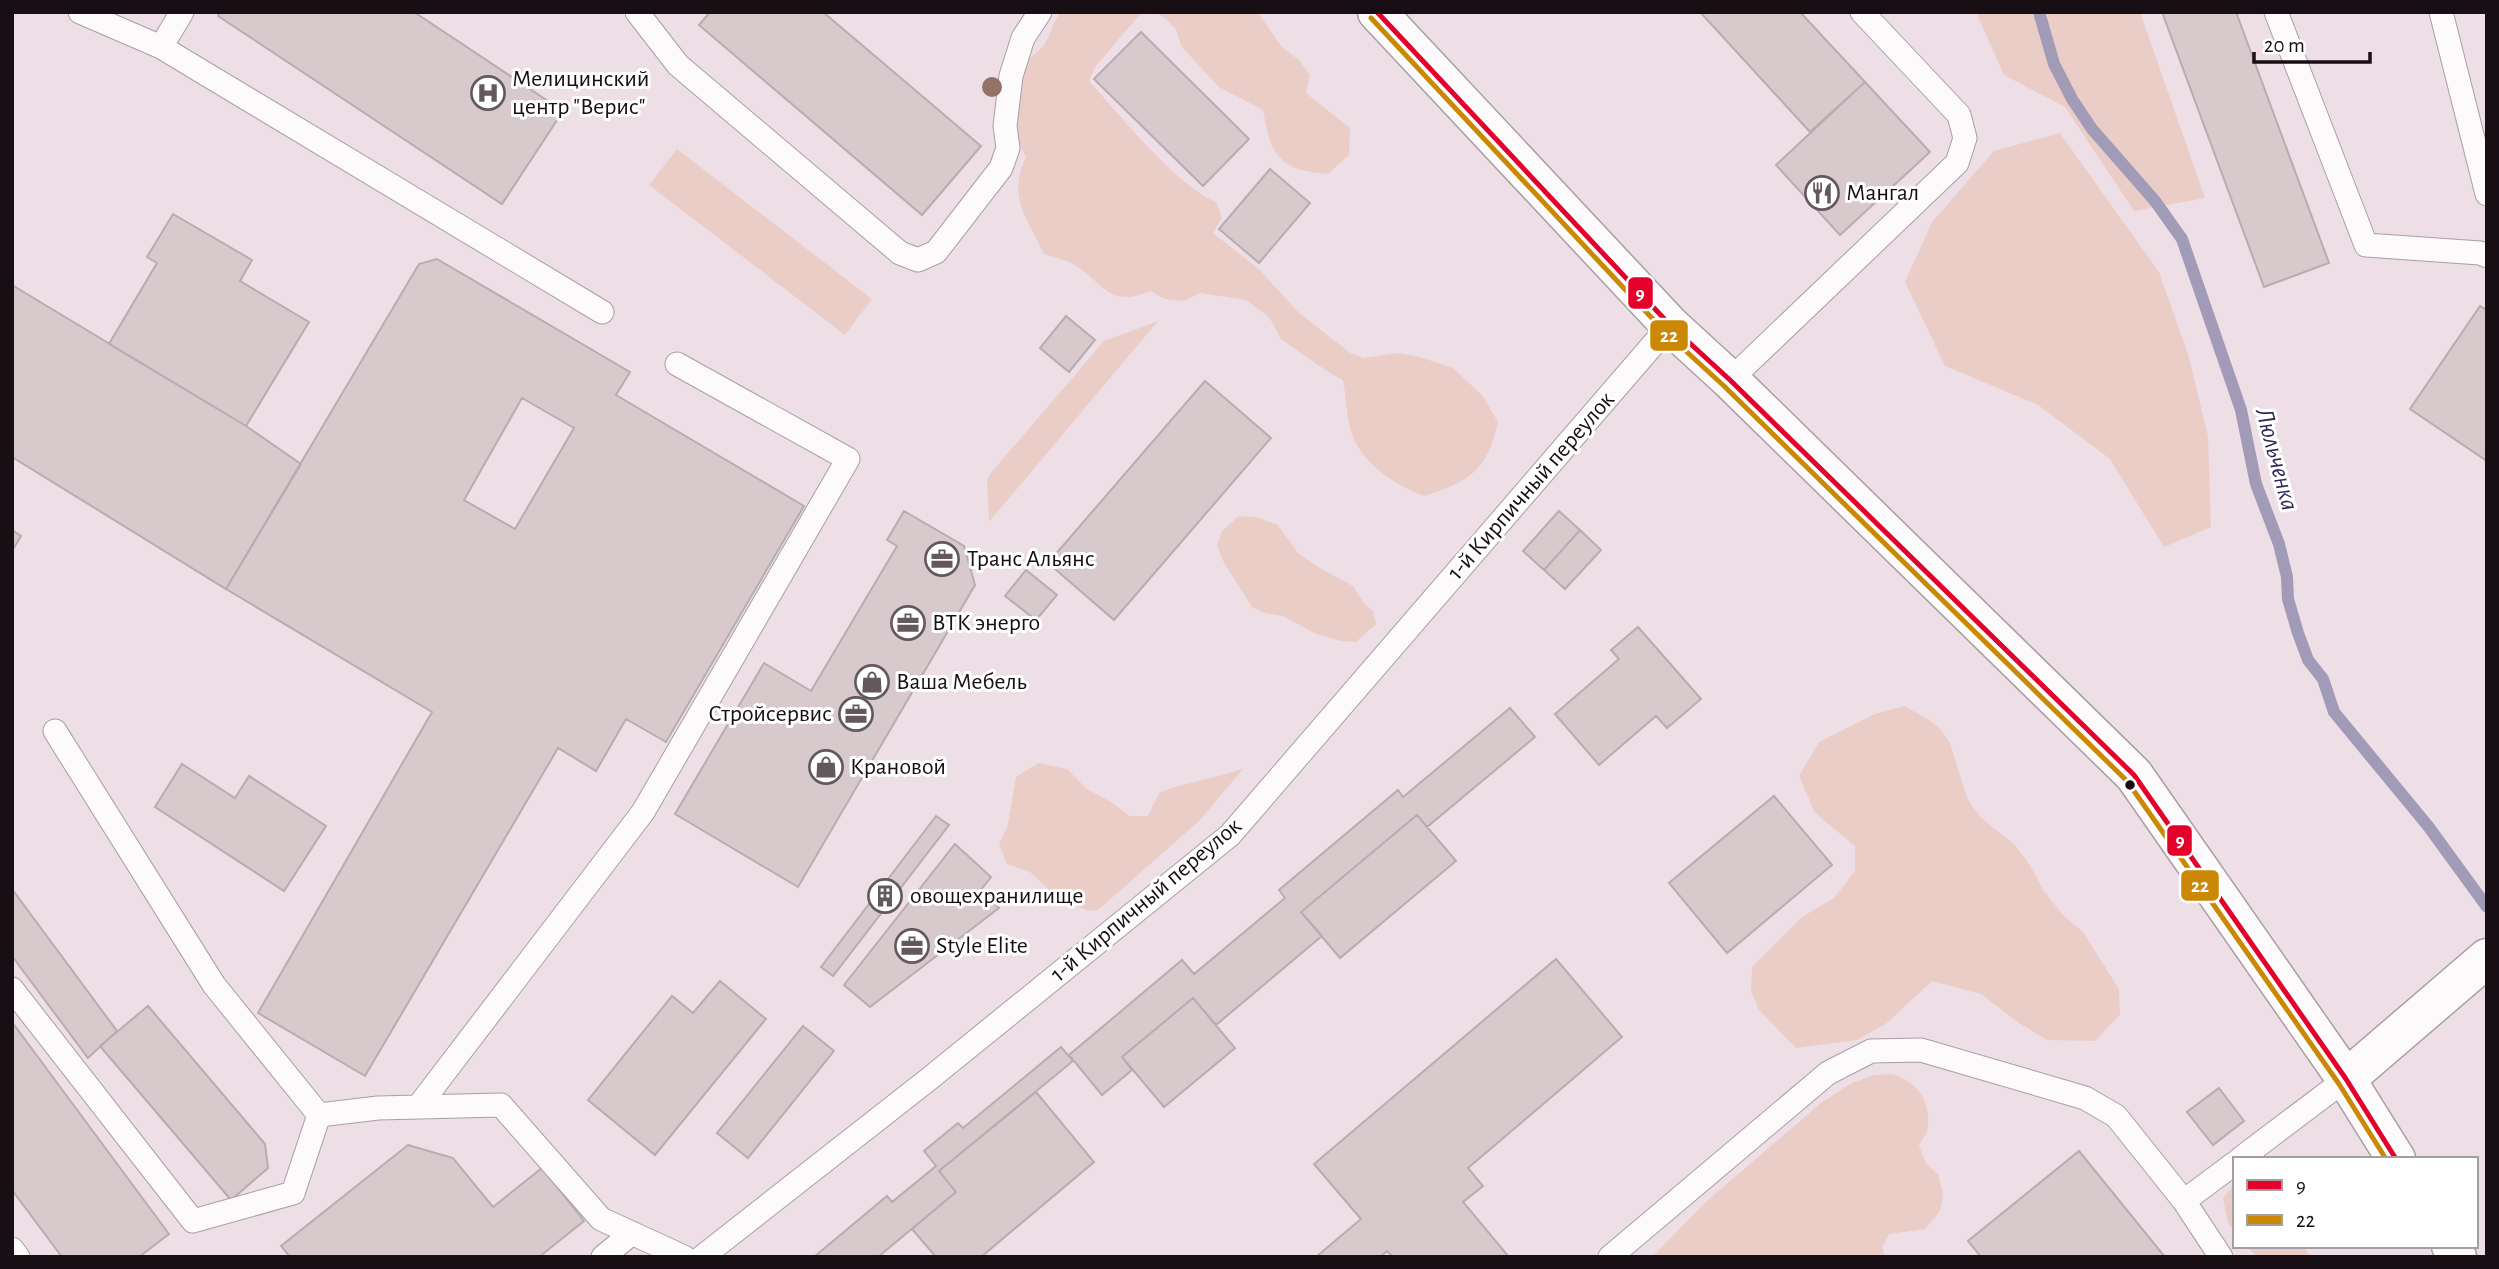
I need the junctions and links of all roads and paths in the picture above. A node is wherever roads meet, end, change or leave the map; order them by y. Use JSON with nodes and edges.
{"nodes":[{"id":1,"x":80,"y":12,"type":"edge"},
{"id":2,"x":182,"y":12,"type":"edge"},
{"id":3,"x":637,"y":12,"type":"edge"},
{"id":4,"x":1040,"y":12,"type":"edge"},
{"id":5,"x":1377,"y":12,"type":"edge"},
{"id":6,"x":1862,"y":12,"type":"edge"},
{"id":7,"x":2276,"y":12,"type":"edge"},
{"id":8,"x":2441,"y":12,"type":"edge"},
{"id":9,"x":161,"y":47,"type":"junction"},
{"id":10,"x":2487,"y":194,"type":"edge"},
{"id":11,"x":2487,"y":256,"type":"edge"},
{"id":12,"x":602,"y":312,"type":"dead end"},
{"id":13,"x":1670,"y":325,"type":"junction"},
{"id":14,"x":677,"y":364,"type":"dead end"},
{"id":15,"x":1730,"y":380,"type":"junction"},
{"id":16,"x":55,"y":731,"type":"dead end"},
{"id":17,"x":2487,"y":958,"type":"edge"},
{"id":18,"x":12,"y":989,"type":"edge"},
{"id":19,"x":2346,"y":1079,"type":"junction"},
{"id":20,"x":418,"y":1107,"type":"junction"},
{"id":21,"x":319,"y":1115,"type":"junction"},
{"id":22,"x":2243,"y":1157,"type":"edge"},
{"id":23,"x":2395,"y":1157,"type":"edge"},
{"id":24,"x":2233,"y":1165,"type":"edge"},
{"id":25,"x":2185,"y":1201,"type":"junction"},
{"id":26,"x":632,"y":1233,"type":"junction"},
{"id":27,"x":12,"y":1249,"type":"edge"},
{"id":28,"x":18,"y":1257,"type":"edge"},
{"id":29,"x":603,"y":1257,"type":"edge"},
{"id":30,"x":684,"y":1257,"type":"edge"},
{"id":31,"x":702,"y":1257,"type":"edge"},
{"id":32,"x":1610,"y":1257,"type":"edge"},
{"id":33,"x":2221,"y":1257,"type":"edge"}],
"edges":[{"from":1,"to":9,"type":"lane"},
{"from":2,"to":9,"type":"lane"},
{"from":3,"to":4,"type":"lane"},
{"from":5,"to":13,"type":"street"},
{"from":6,"to":15,"type":"lane"},
{"from":7,"to":11,"type":"lane"},
{"from":8,"to":10,"type":"lane"},
{"from":9,"to":12,"type":"lane"},
{"from":13,"to":15,"type":"street"},
{"from":13,"to":31,"type":"lane","name":"1-й Кирпичный переулок"},
{"from":14,"to":20,"type":"lane"},
{"from":15,"to":19,"type":"street"},
{"from":16,"to":21,"type":"lane"},
{"from":17,"to":19,"type":"street"},
{"from":18,"to":21,"type":"lane"},
{"from":19,"to":22,"type":"lane"},
{"from":19,"to":23,"type":"street"},
{"from":20,"to":21,"type":"lane"},
{"from":20,"to":26,"type":"lane"},
{"from":24,"to":25,"type":"lane"},
{"from":25,"to":32,"type":"lane"},
{"from":25,"to":33,"type":"lane"},
{"from":26,"to":29,"type":"lane"},
{"from":26,"to":30,"type":"lane"},
{"from":27,"to":28,"type":"lane"}]}
